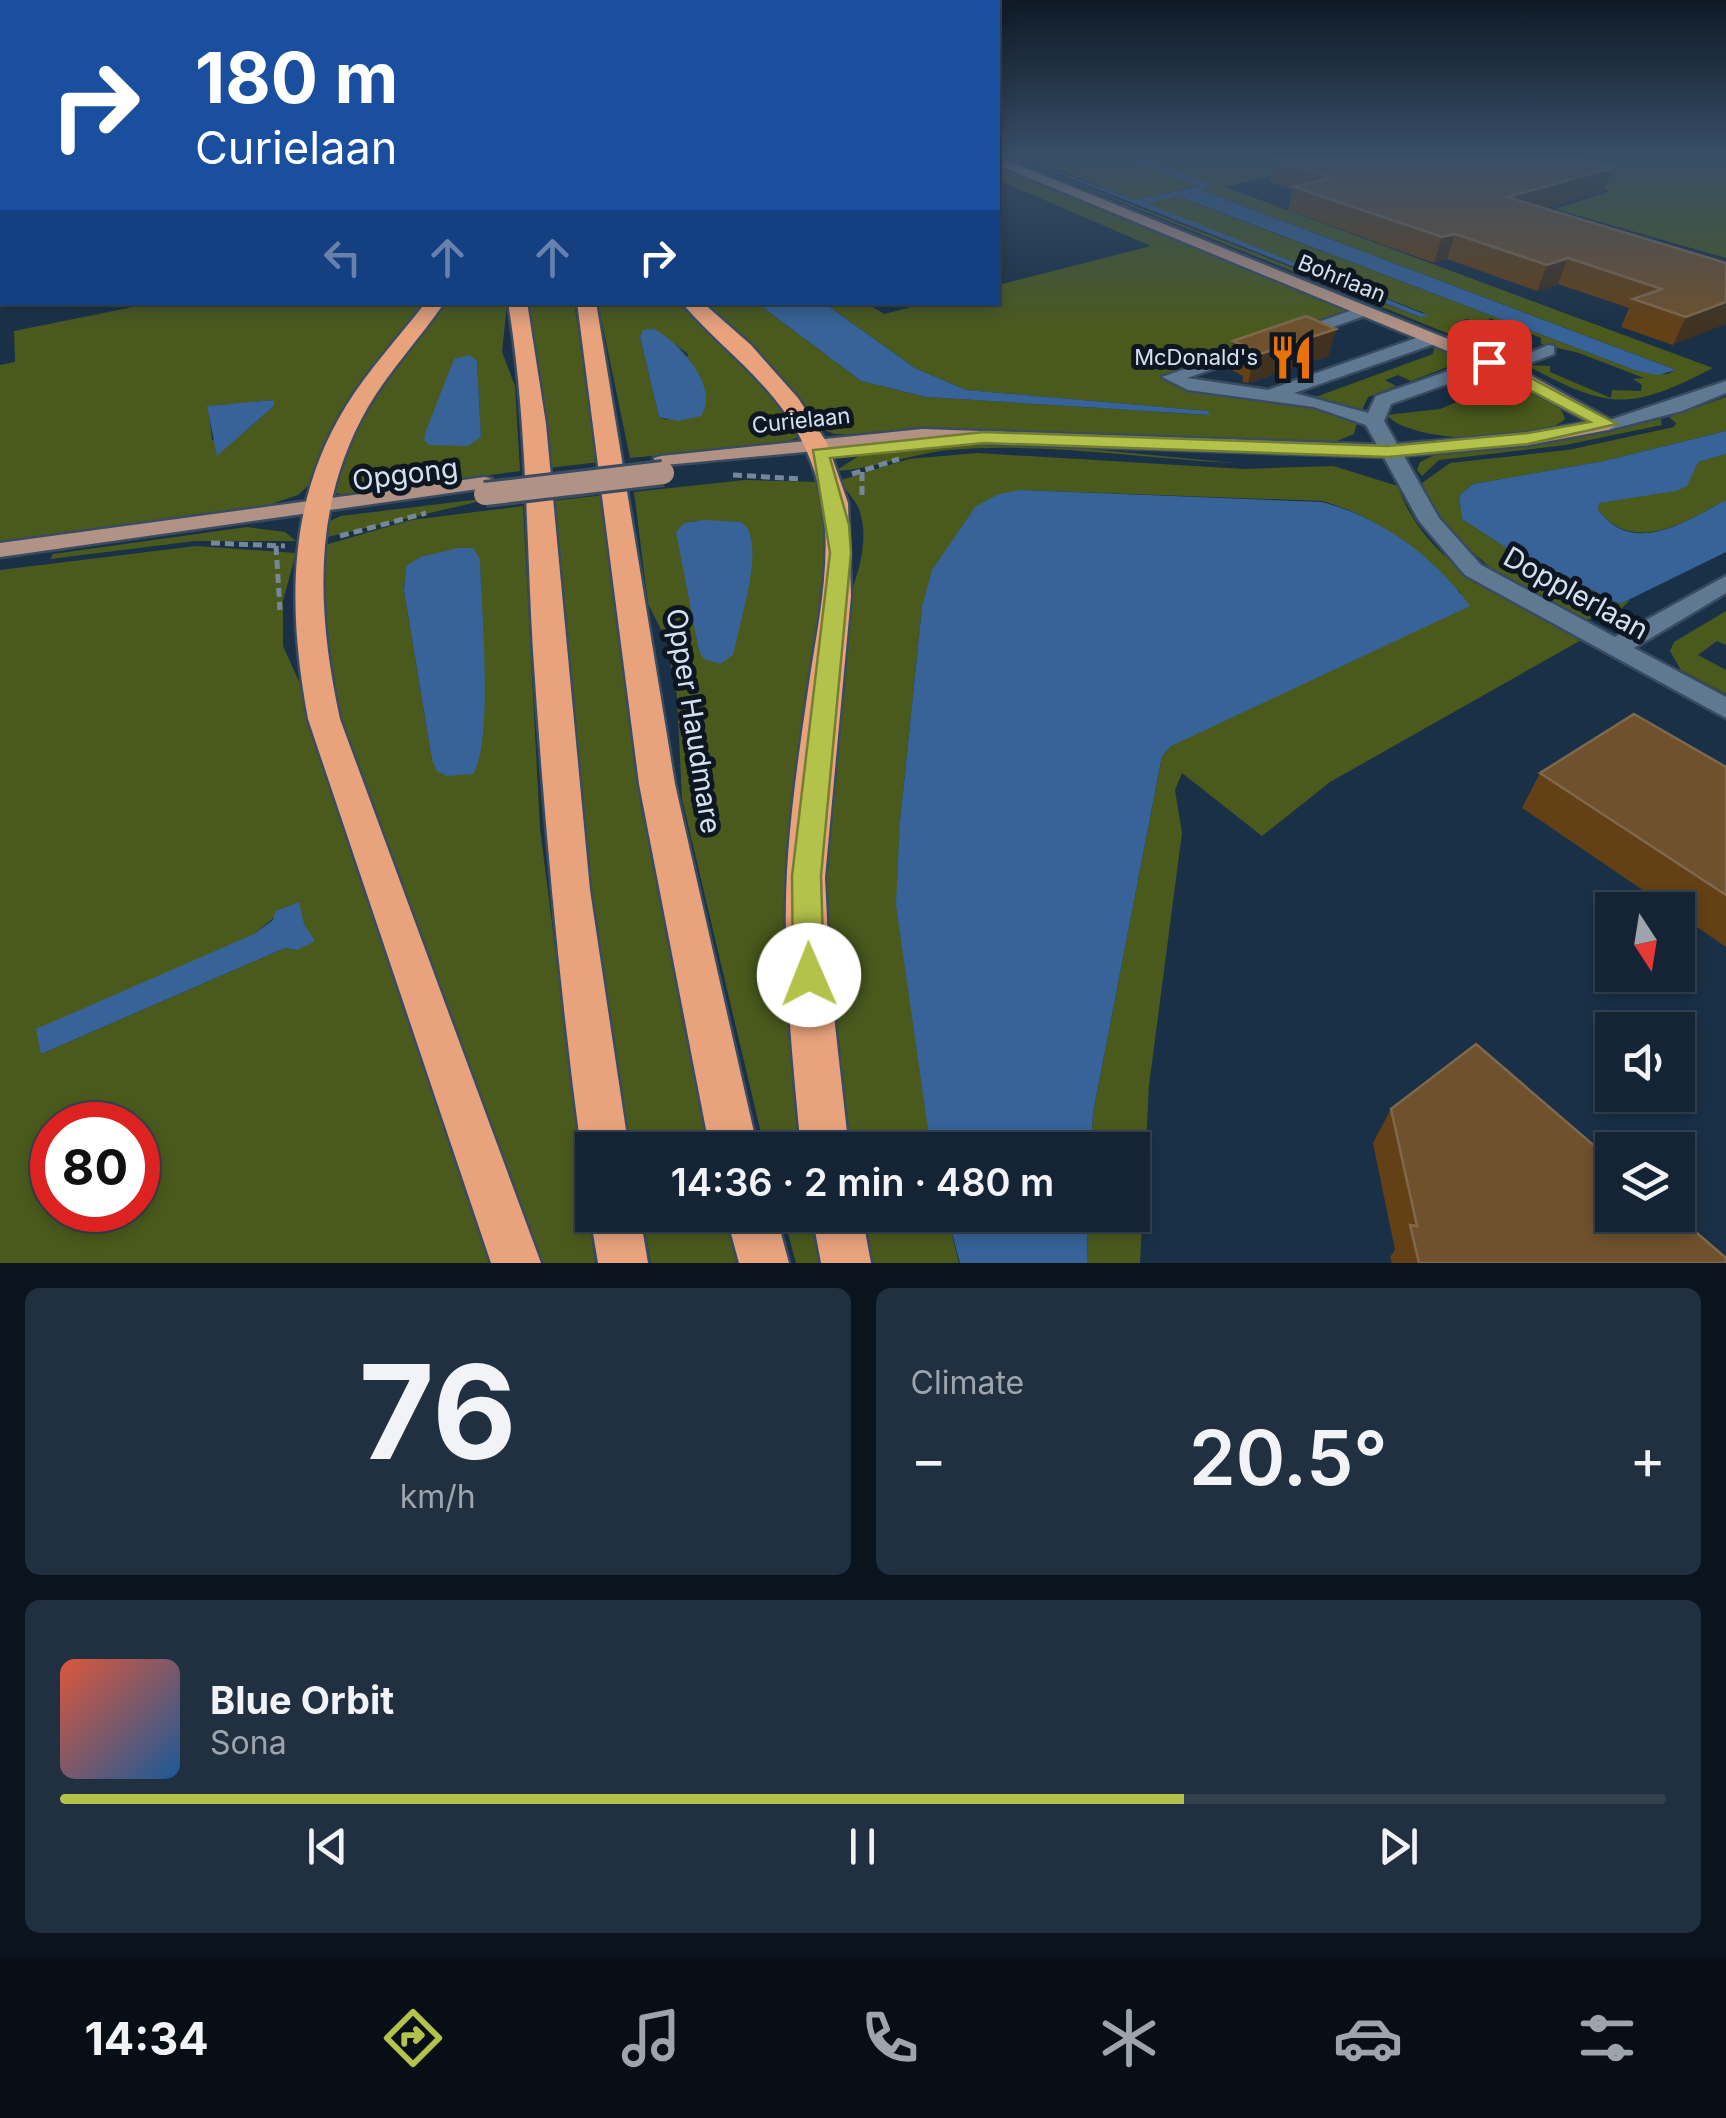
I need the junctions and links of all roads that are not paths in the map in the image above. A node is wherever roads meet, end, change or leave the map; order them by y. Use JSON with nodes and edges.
{"nodes":[{"id":1,"x":1125,"y":213,"type":"edge"},
{"id":2,"x":434,"y":305,"type":"edge"},
{"id":3,"x":518,"y":305,"type":"edge"},
{"id":4,"x":586,"y":305,"type":"edge"},
{"id":5,"x":693,"y":305,"type":"edge"},
{"id":6,"x":1364,"y":311,"type":"junction"},
{"id":7,"x":1430,"y":339,"type":"junction"},
{"id":8,"x":1343,"y":347,"type":"dead end"},
{"id":9,"x":1548,"y":350,"type":"dead end"},
{"id":10,"x":1371,"y":360,"type":"junction"},
{"id":11,"x":1496,"y":365,"type":"junction"},
{"id":12,"x":1726,"y":386,"type":"edge"},
{"id":13,"x":1269,"y":396,"type":"junction"},
{"id":14,"x":1374,"y":421,"type":"junction"},
{"id":15,"x":1608,"y":424,"type":"junction"},
{"id":16,"x":818,"y":448,"type":"junction"},
{"id":17,"x":1388,"y":452,"type":"junction"},
{"id":18,"x":662,"y":467,"type":"joint"},
{"id":19,"x":303,"y":527,"type":"junction"},
{"id":20,"x":0,"y":550,"type":"edge"},
{"id":21,"x":1726,"y":582,"type":"edge"},
{"id":22,"x":1614,"y":649,"type":"junction"},
{"id":23,"x":1726,"y":709,"type":"edge"},
{"id":24,"x":602,"y":1132,"type":"edge"},
{"id":25,"x":730,"y":1132,"type":"edge"},
{"id":26,"x":823,"y":1132,"type":"edge"},
{"id":27,"x":618,"y":1232,"type":"edge"},
{"id":28,"x":756,"y":1232,"type":"edge"},
{"id":29,"x":840,"y":1232,"type":"edge"},
{"id":30,"x":516,"y":1263,"type":"edge"},
{"id":31,"x":623,"y":1263,"type":"edge"},
{"id":32,"x":764,"y":1263,"type":"edge"},
{"id":33,"x":846,"y":1263,"type":"edge"}],
"edges":[{"from":1,"to":6,"type":"main road","name":"Bohrlaan"},
{"from":2,"to":19,"type":"highway"},
{"from":3,"to":24,"type":"highway"},
{"from":4,"to":25,"type":"highway","name":"Opper Haudmare"},
{"from":5,"to":16,"type":"highway"},
{"from":6,"to":7,"type":"main road","name":"Bohrlaan"},
{"from":6,"to":13,"type":"street"},
{"from":7,"to":10,"type":"street"},
{"from":7,"to":11,"type":"main road","name":"Bohrlaan"},
{"from":8,"to":10,"type":"street"},
{"from":9,"to":11,"type":"street"},
{"from":10,"to":13,"type":"street"},
{"from":11,"to":14,"type":"street"},
{"from":11,"to":15,"type":"main road","name":"Bohrlaan"},
{"from":12,"to":15,"type":"street","name":"Curielaan"},
{"from":13,"to":14,"type":"street"},
{"from":14,"to":17,"type":"street","name":"Dopplerlaan"},
{"from":15,"to":17,"type":"main road","name":"Curielaan"},
{"from":16,"to":17,"type":"main road","name":"Curielaan"},
{"from":16,"to":18,"type":"main road","name":"Curielaan"},
{"from":16,"to":26,"type":"highway"},
{"from":17,"to":22,"type":"street","name":"Dopplerlaan"},
{"from":18,"to":19,"type":"main road","name":"Opgong","bridge":true},
{"from":19,"to":20,"type":"main road","name":"Opgong"},
{"from":19,"to":30,"type":"highway"},
{"from":21,"to":22,"type":"street"},
{"from":22,"to":23,"type":"street","name":"Dopplerlaan"},
{"from":27,"to":31,"type":"highway"},
{"from":28,"to":32,"type":"highway"},
{"from":29,"to":33,"type":"highway"}]}
